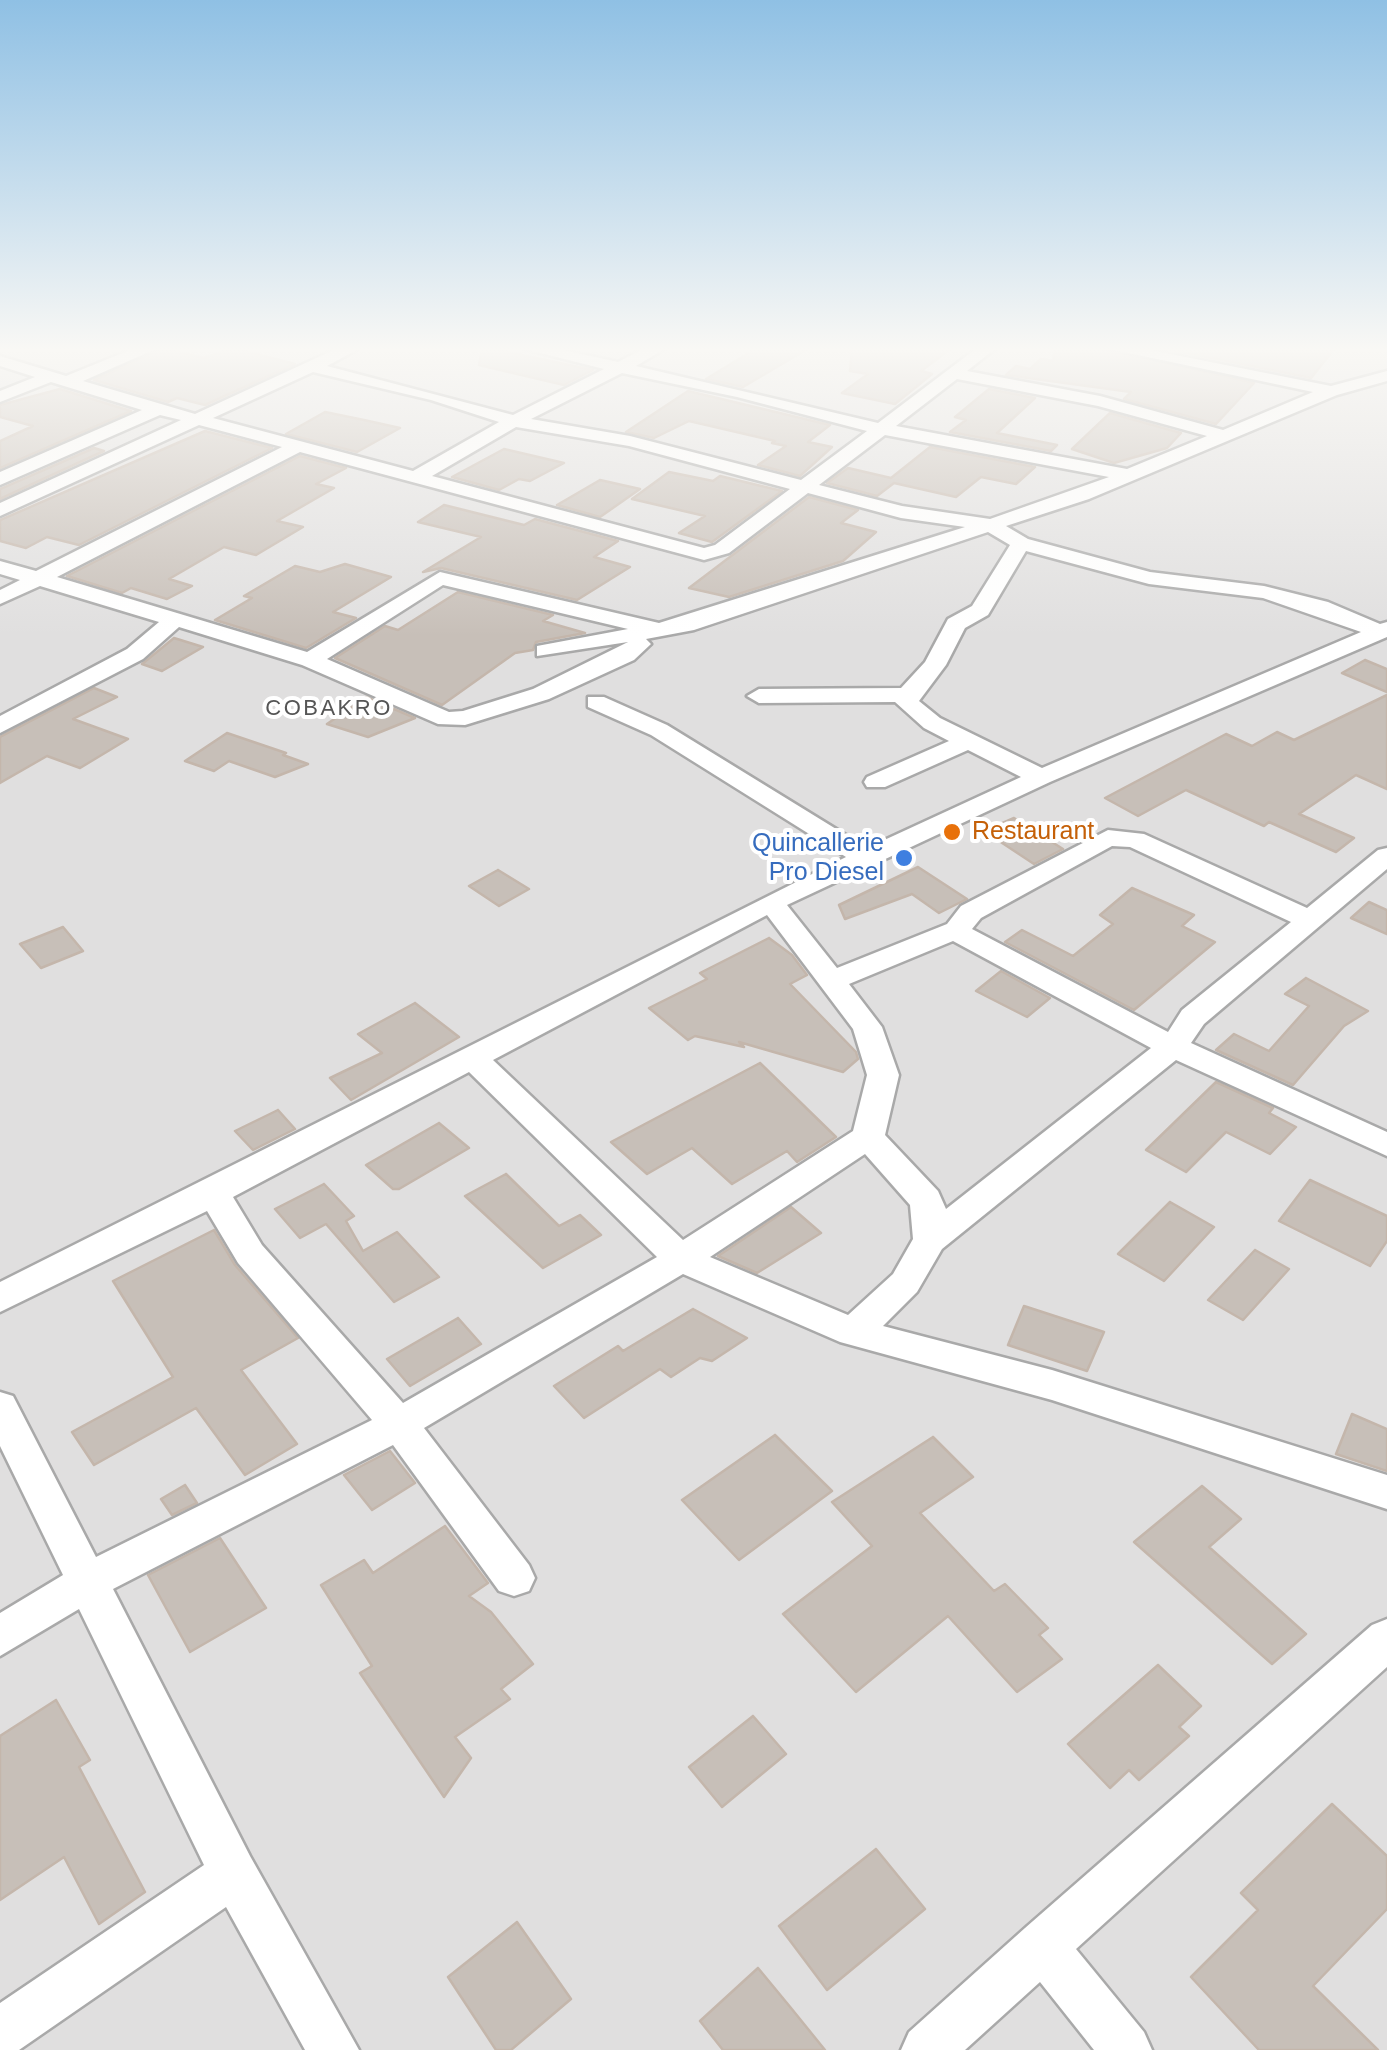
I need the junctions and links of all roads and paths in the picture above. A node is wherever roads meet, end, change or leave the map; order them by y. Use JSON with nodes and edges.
{"nodes":[{"id":1,"x":80,"y":444,"type":"edge"},
{"id":2,"x":146,"y":444,"type":"edge"},
{"id":3,"x":290,"y":444,"type":"edge"},
{"id":4,"x":478,"y":444,"type":"edge"},
{"id":5,"x":640,"y":444,"type":"edge"},
{"id":6,"x":859,"y":444,"type":"edge"},
{"id":7,"x":959,"y":444,"type":"edge"},
{"id":8,"x":1201,"y":444,"type":"edge"},
{"id":9,"x":299,"y":446,"type":"junction"},
{"id":10,"x":1127,"y":476,"type":"junction"},
{"id":11,"x":415,"y":478,"type":"junction"},
{"id":12,"x":0,"y":479,"type":"edge"},
{"id":13,"x":806,"y":486,"type":"junction"},
{"id":14,"x":0,"y":510,"type":"edge"},
{"id":15,"x":987,"y":524,"type":"junction"},
{"id":16,"x":1021,"y":543,"type":"junction"},
{"id":17,"x":0,"y":567,"type":"edge"},
{"id":18,"x":39,"y":577,"type":"junction"},
{"id":19,"x":0,"y":598,"type":"edge"},
{"id":20,"x":172,"y":622,"type":"junction"},
{"id":21,"x":658,"y":630,"type":"junction"},
{"id":22,"x":1383,"y":630,"type":"edge"},
{"id":23,"x":546,"y":651,"type":"dead end"},
{"id":24,"x":310,"y":660,"type":"junction"},
{"id":25,"x":907,"y":695,"type":"junction"},
{"id":26,"x":759,"y":696,"type":"dead end"},
{"id":27,"x":596,"y":702,"type":"dead end"},
{"id":28,"x":0,"y":726,"type":"edge"},
{"id":29,"x":968,"y":741,"type":"junction"},
{"id":30,"x":1041,"y":778,"type":"junction"},
{"id":31,"x":876,"y":782,"type":"dead end"},
{"id":32,"x":1387,"y":856,"type":"edge"},
{"id":33,"x":865,"y":858,"type":"junction"},
{"id":34,"x":771,"y":902,"type":"junction"},
{"id":35,"x":1310,"y":920,"type":"junction"},
{"id":36,"x":957,"y":930,"type":"junction"},
{"id":37,"x":830,"y":981,"type":"junction"},
{"id":38,"x":1173,"y":1048,"type":"junction"},
{"id":39,"x":472,"y":1056,"type":"junction"},
{"id":40,"x":868,"y":1137,"type":"junction"},
{"id":41,"x":1387,"y":1145,"type":"edge"},
{"id":42,"x":213,"y":1193,"type":"junction"},
{"id":43,"x":930,"y":1240,"type":"junction"},
{"id":44,"x":681,"y":1258,"type":"junction"},
{"id":45,"x":0,"y":1298,"type":"edge"},
{"id":46,"x":853,"y":1332,"type":"junction"},
{"id":47,"x":0,"y":1406,"type":"edge"},
{"id":48,"x":399,"y":1424,"type":"junction"},
{"id":49,"x":1387,"y":1492,"type":"edge"},
{"id":50,"x":514,"y":1578,"type":"dead end"},
{"id":51,"x":85,"y":1583,"type":"junction"},
{"id":52,"x":0,"y":1636,"type":"edge"},
{"id":53,"x":1387,"y":1638,"type":"edge"},
{"id":54,"x":232,"y":1873,"type":"junction"},
{"id":55,"x":1042,"y":1944,"type":"junction"},
{"id":56,"x":0,"y":2033,"type":"edge"},
{"id":57,"x":333,"y":2050,"type":"edge"},
{"id":58,"x":928,"y":2050,"type":"edge"},
{"id":59,"x":1126,"y":2050,"type":"edge"}],
"edges":[{"from":1,"to":12,"type":"street"},
{"from":2,"to":14,"type":"street"},
{"from":3,"to":9,"type":"street"},
{"from":4,"to":11,"type":"street"},
{"from":5,"to":13,"type":"street"},
{"from":6,"to":13,"type":"street"},
{"from":7,"to":10,"type":"street"},
{"from":8,"to":10,"type":"street"},
{"from":9,"to":11,"type":"street"},
{"from":9,"to":18,"type":"street"},
{"from":10,"to":15,"type":"street"},
{"from":11,"to":13,"type":"street"},
{"from":13,"to":15,"type":"street"},
{"from":15,"to":16,"type":"street"},
{"from":15,"to":21,"type":"street"},
{"from":16,"to":22,"type":"street"},
{"from":16,"to":25,"type":"street"},
{"from":17,"to":18,"type":"street"},
{"from":18,"to":19,"type":"street"},
{"from":18,"to":20,"type":"street"},
{"from":20,"to":24,"type":"street"},
{"from":20,"to":28,"type":"street"},
{"from":21,"to":23,"type":"street"},
{"from":21,"to":24,"type":"street"},
{"from":21,"to":24,"type":"street"},
{"from":22,"to":30,"type":"street"},
{"from":25,"to":26,"type":"street"},
{"from":25,"to":29,"type":"street"},
{"from":27,"to":33,"type":"street"},
{"from":29,"to":30,"type":"street"},
{"from":29,"to":31,"type":"street"},
{"from":30,"to":33,"type":"street"},
{"from":32,"to":35,"type":"street"},
{"from":33,"to":34,"type":"street"},
{"from":34,"to":37,"type":"street"},
{"from":34,"to":39,"type":"street"},
{"from":35,"to":36,"type":"street"},
{"from":35,"to":38,"type":"street"},
{"from":36,"to":37,"type":"street"},
{"from":36,"to":38,"type":"street"},
{"from":37,"to":40,"type":"street"},
{"from":38,"to":41,"type":"street"},
{"from":38,"to":43,"type":"street"},
{"from":39,"to":42,"type":"street"},
{"from":39,"to":44,"type":"street"},
{"from":40,"to":43,"type":"street"},
{"from":40,"to":44,"type":"street"},
{"from":42,"to":45,"type":"street"},
{"from":42,"to":48,"type":"street"},
{"from":43,"to":46,"type":"street"},
{"from":44,"to":46,"type":"street"},
{"from":44,"to":48,"type":"street"},
{"from":46,"to":49,"type":"street"},
{"from":47,"to":51,"type":"street"},
{"from":48,"to":50,"type":"street"},
{"from":48,"to":51,"type":"street"},
{"from":51,"to":52,"type":"street"},
{"from":51,"to":54,"type":"street"},
{"from":53,"to":55,"type":"street"},
{"from":54,"to":56,"type":"street"},
{"from":54,"to":57,"type":"street"},
{"from":55,"to":58,"type":"street"},
{"from":55,"to":59,"type":"street"}]}
